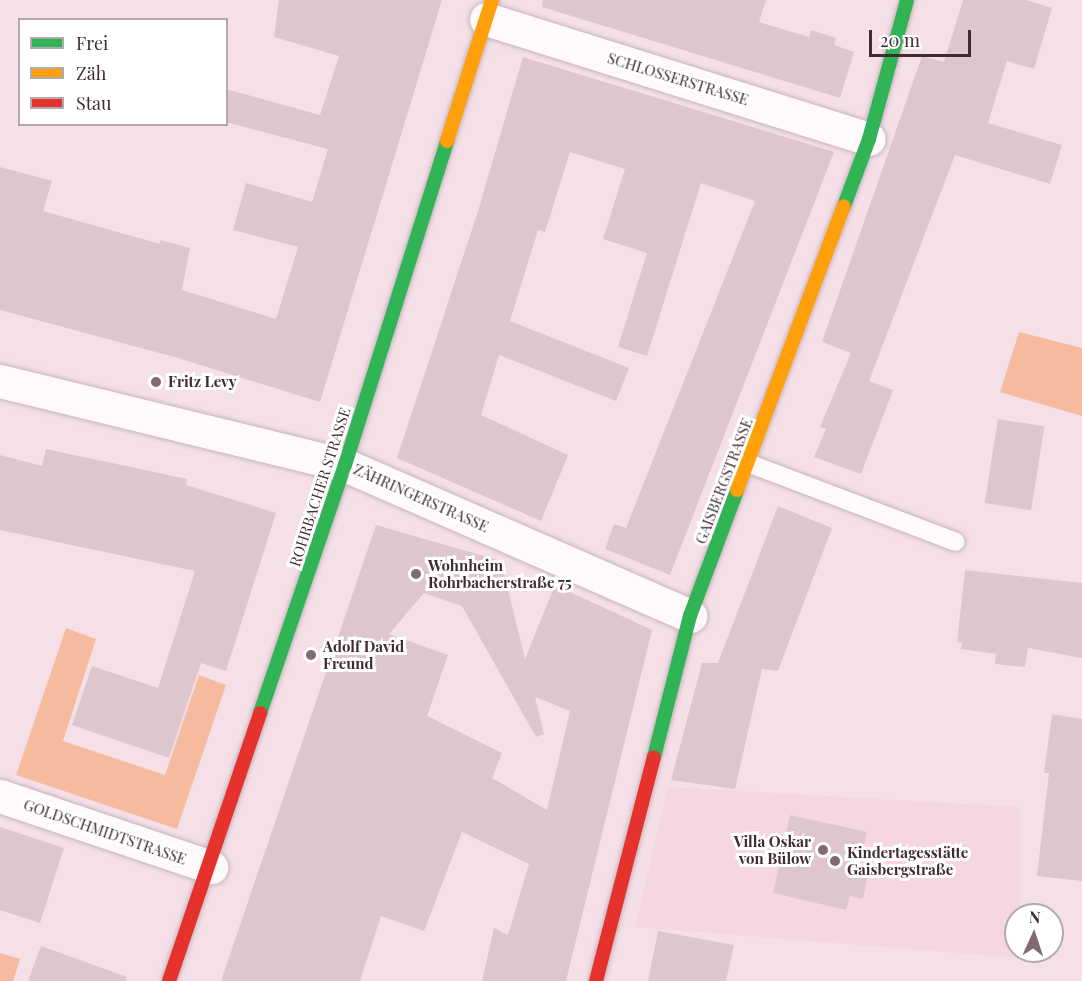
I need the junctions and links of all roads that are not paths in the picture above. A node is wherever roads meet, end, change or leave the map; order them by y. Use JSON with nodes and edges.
{"nodes":[{"id":1,"x":907,"y":0,"type":"edge"},
{"id":2,"x":489,"y":9,"type":"edge"},
{"id":3,"x":869,"y":139,"type":"junction"},
{"id":4,"x":0,"y":381,"type":"edge"},
{"id":5,"x":748,"y":463,"type":"junction"},
{"id":6,"x":345,"y":465,"type":"junction"},
{"id":7,"x":956,"y":542,"type":"dead end"},
{"id":8,"x":690,"y":616,"type":"junction"},
{"id":9,"x":0,"y":796,"type":"edge"},
{"id":10,"x":211,"y":867,"type":"junction"},
{"id":11,"x":169,"y":981,"type":"edge"},
{"id":12,"x":596,"y":981,"type":"edge"}],
"edges":[{"from":1,"to":3,"type":"street","name":"GAISBERGSTRASSE"},
{"from":2,"to":3,"type":"street","name":"SCHLOSSERSTRASSE"},
{"from":2,"to":6,"type":"street","name":"ROHRBACHER STRASSE"},
{"from":3,"to":5,"type":"street","name":"GAISBERGSTRASSE"},
{"from":4,"to":6,"type":"street","name":"ZÄHRINGERSTRASSE"},
{"from":5,"to":7,"type":"lane"},
{"from":5,"to":8,"type":"street","name":"GAISBERGSTRASSE"},
{"from":6,"to":8,"type":"street","name":"ZÄHRINGERSTRASSE"},
{"from":6,"to":10,"type":"street","name":"ROHRBACHER STRASSE"},
{"from":8,"to":12,"type":"street","name":"GAISBERGSTRASSE"},
{"from":9,"to":10,"type":"street","name":"GOLDSCHMIDTSTRASSE"},
{"from":10,"to":11,"type":"street","name":"ROHRBACHER STRASSE"}]}
